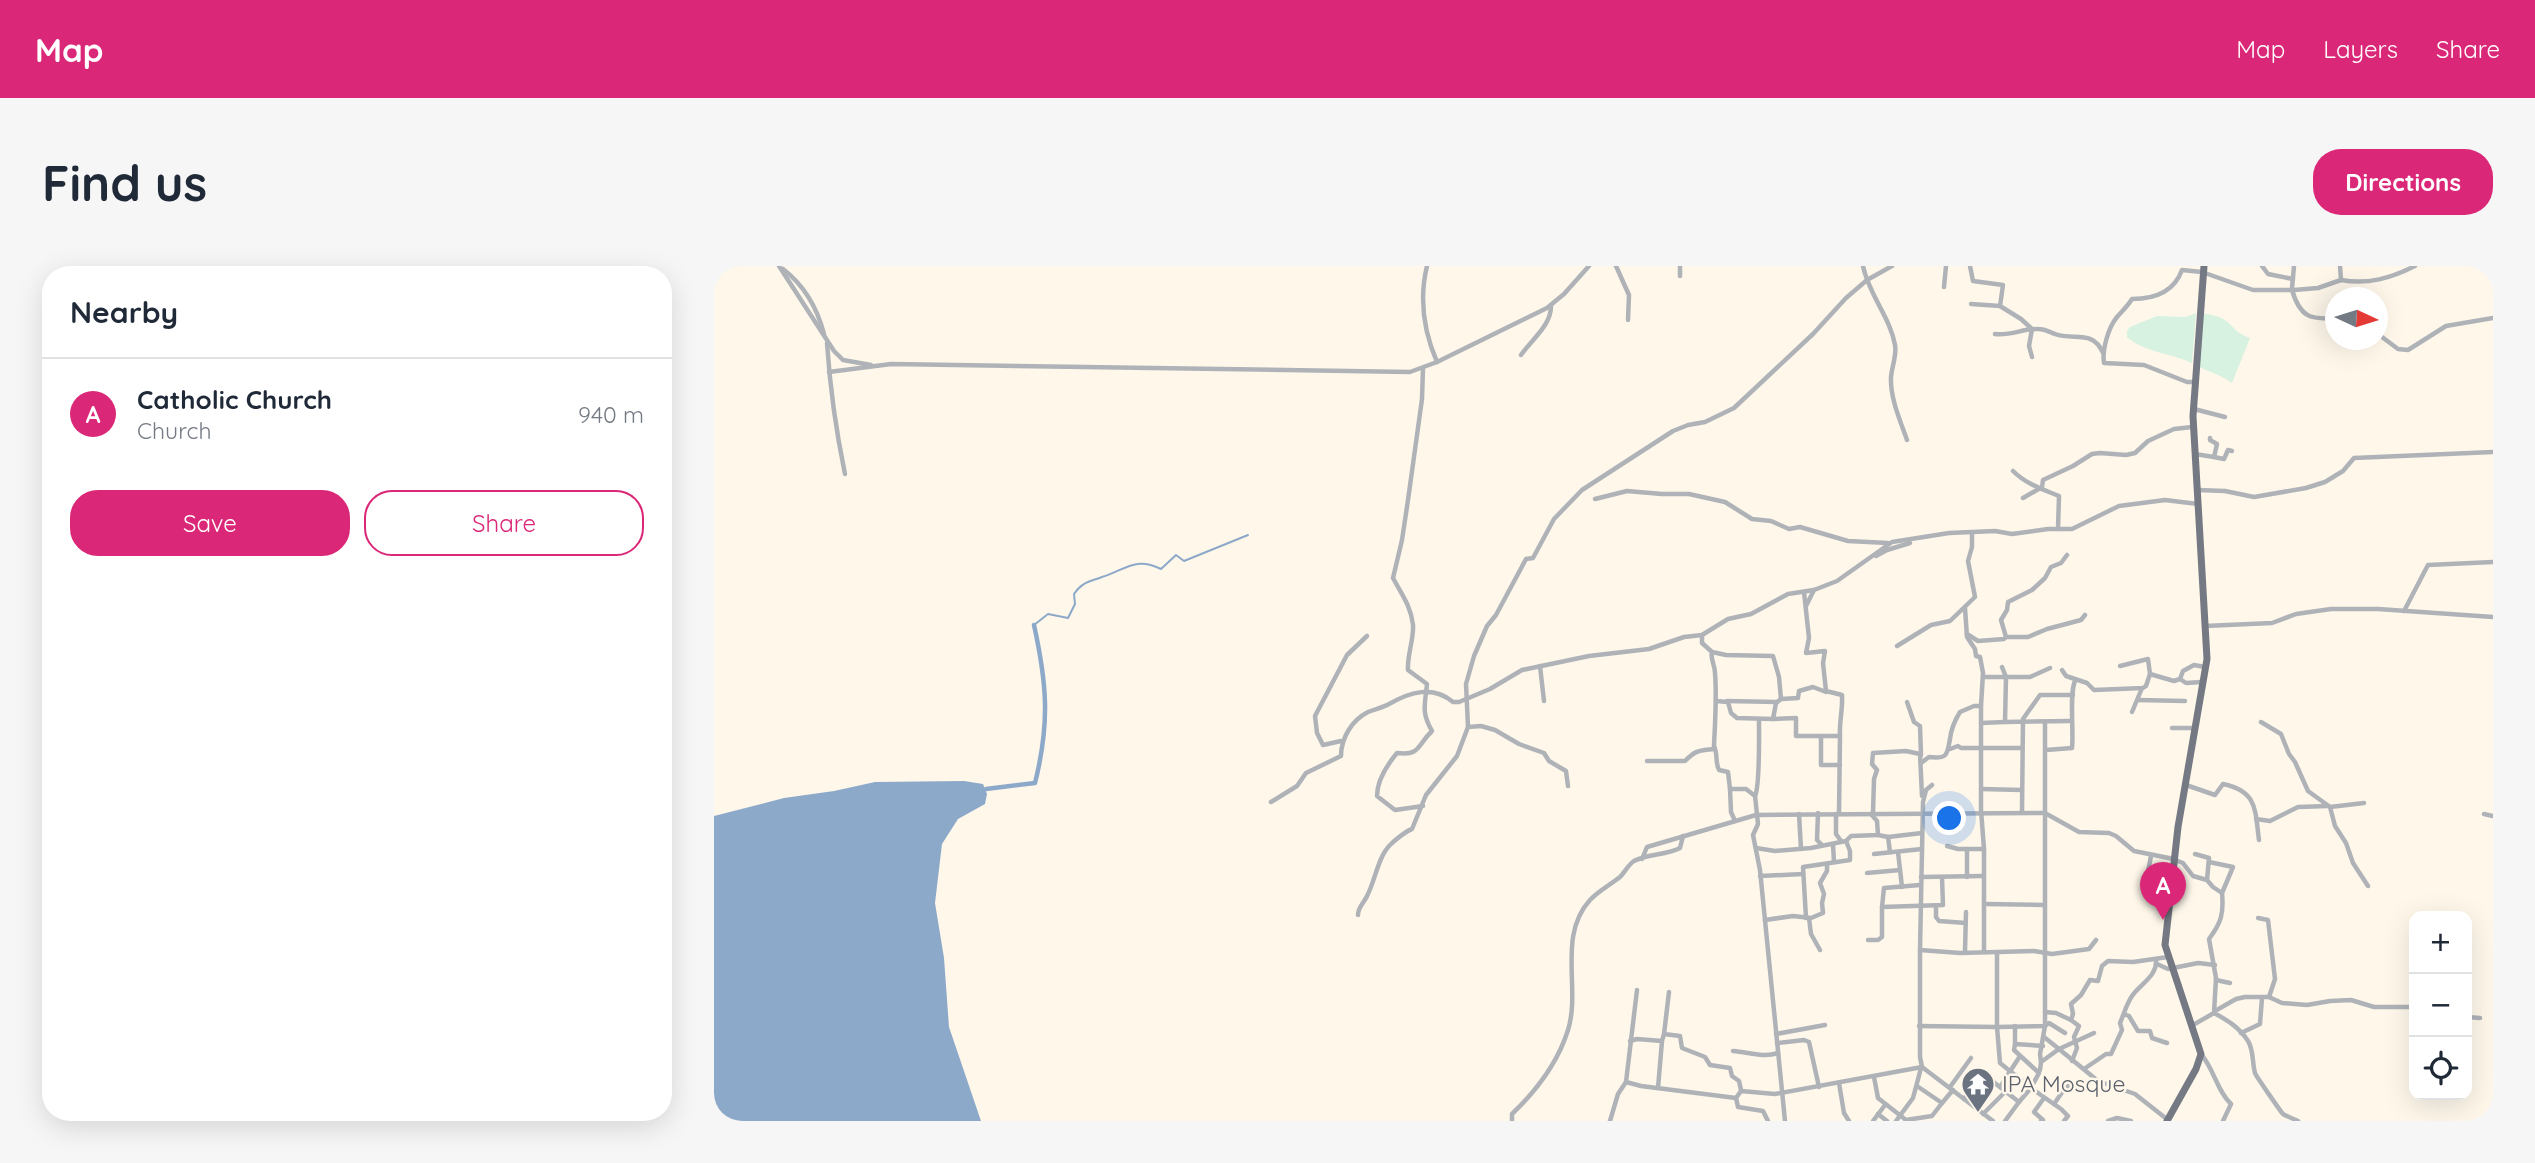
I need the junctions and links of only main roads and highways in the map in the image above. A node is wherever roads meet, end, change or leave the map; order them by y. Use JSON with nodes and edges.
{"nodes":[{"id":1,"x":2202,"y":269,"type":"edge"},
{"id":2,"x":2194,"y":366,"type":"junction"},
{"id":3,"x":2196,"y":504,"type":"junction"},
{"id":4,"x":2168,"y":1120,"type":"edge"}],
"edges":[{"from":1,"to":2,"type":"main road"},
{"from":2,"to":3,"type":"main road"},
{"from":2,"to":3,"type":"main road"},
{"from":3,"to":4,"type":"main road"}]}
